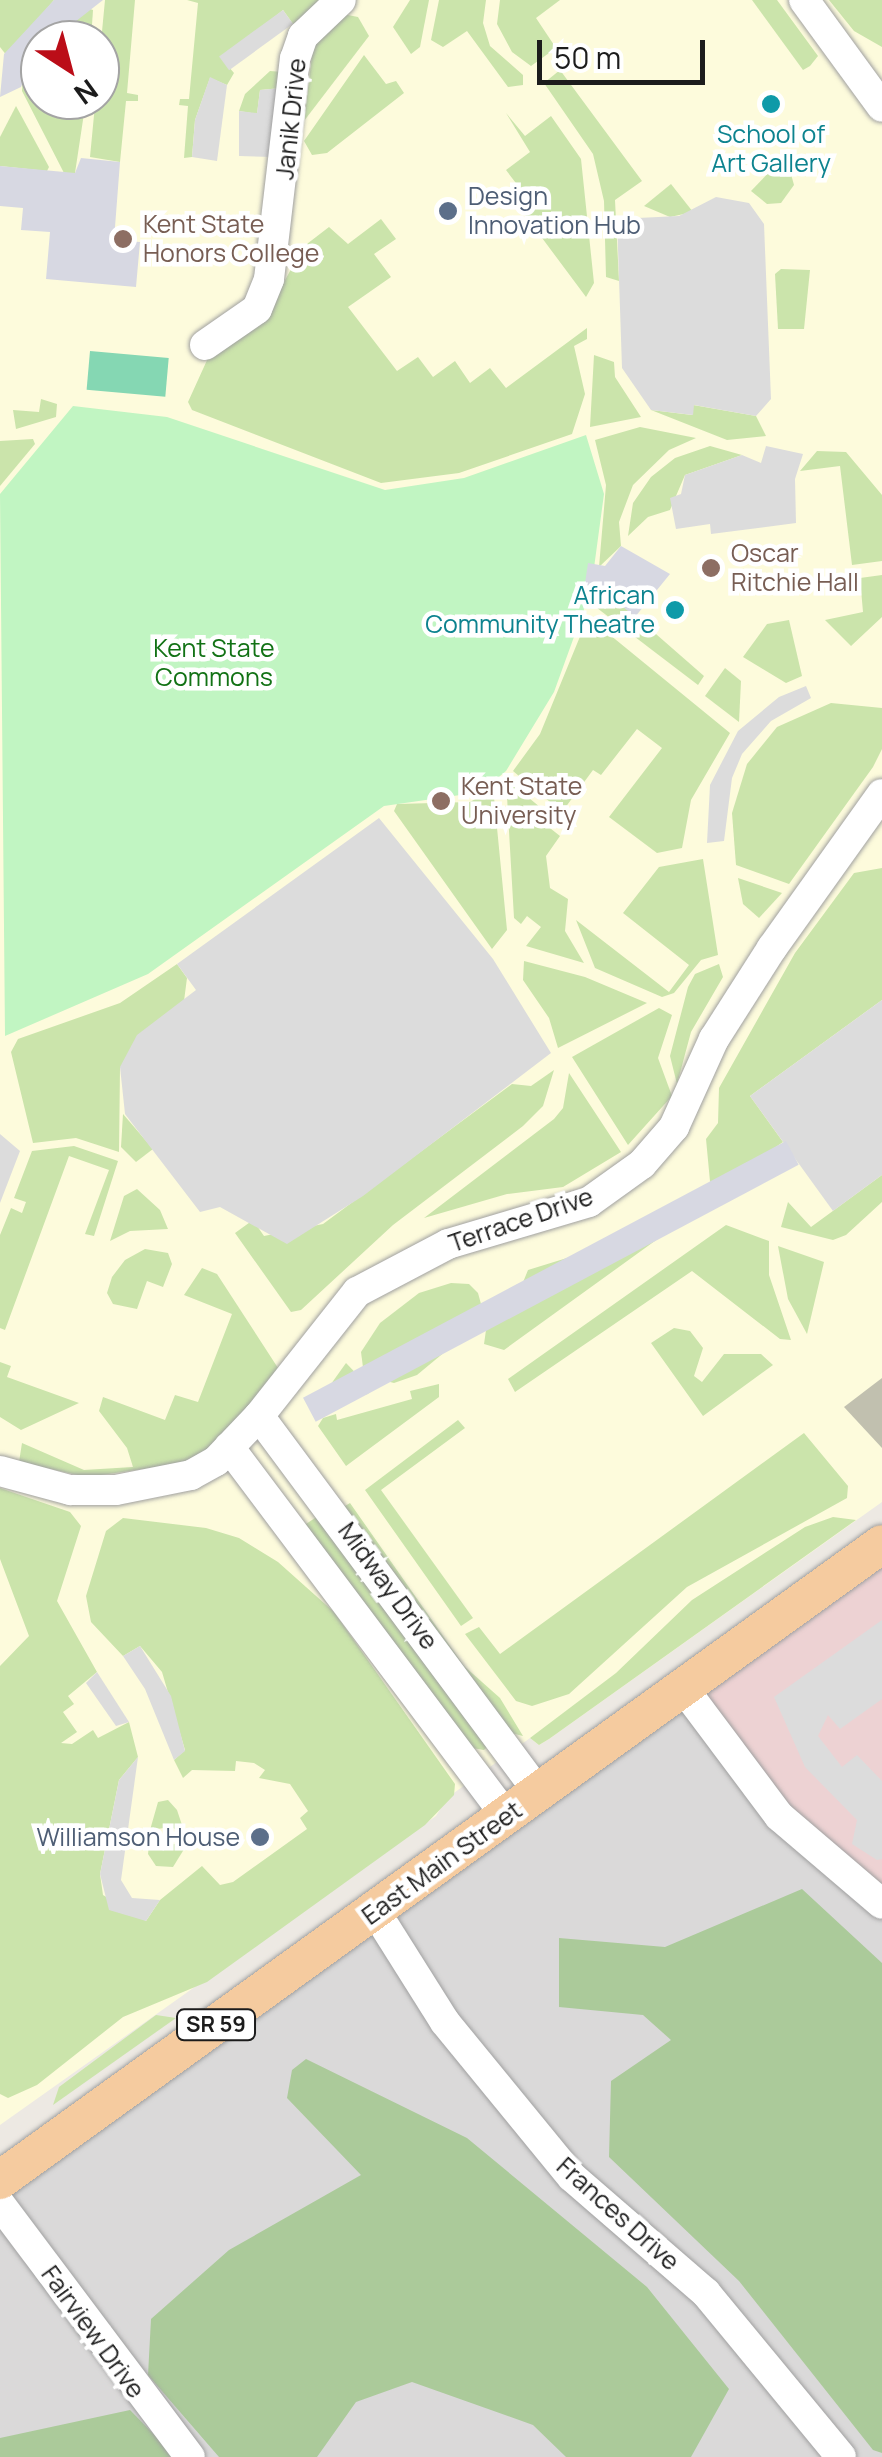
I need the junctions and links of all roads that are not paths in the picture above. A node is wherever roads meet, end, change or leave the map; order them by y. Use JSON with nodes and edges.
{"nodes":[{"id":1,"x":342,"y":0,"type":"edge"},
{"id":2,"x":804,"y":0,"type":"edge"},
{"id":3,"x":882,"y":107,"type":"edge"},
{"id":4,"x":205,"y":346,"type":"dead end"},
{"id":5,"x":882,"y":794,"type":"edge"},
{"id":6,"x":259,"y":1416,"type":"junction"},
{"id":7,"x":228,"y":1447,"type":"junction"},
{"id":8,"x":0,"y":1470,"type":"edge"},
{"id":9,"x":882,"y":1544,"type":"edge"},
{"id":10,"x":684,"y":1688,"type":"junction"},
{"id":11,"x":540,"y":1793,"type":"junction"},
{"id":12,"x":507,"y":1816,"type":"junction"},
{"id":13,"x":882,"y":1904,"type":"edge"},
{"id":14,"x":375,"y":1911,"type":"junction"},
{"id":15,"x":0,"y":2180,"type":"edge"},
{"id":16,"x":0,"y":2204,"type":"edge"},
{"id":17,"x":190,"y":2457,"type":"edge"},
{"id":18,"x":842,"y":2457,"type":"edge"}],
"edges":[{"from":1,"to":4,"type":"street","name":"Janik Drive"},
{"from":2,"to":3,"type":"street"},
{"from":5,"to":6,"type":"street","name":"Terrace Drive"},
{"from":6,"to":7,"type":"street"},
{"from":6,"to":11,"type":"street","name":"Midway Drive"},
{"from":7,"to":8,"type":"street"},
{"from":7,"to":12,"type":"street","name":"Midway Drive"},
{"from":9,"to":10,"type":"main road","name":"East Main Street","number":"SR 59"},
{"from":10,"to":11,"type":"main road","name":"East Main Street","number":"SR 59"},
{"from":10,"to":13,"type":"street"},
{"from":11,"to":12,"type":"main road","name":"East Main Street","number":"SR 59"},
{"from":12,"to":14,"type":"main road","name":"East Main Street","number":"SR 59"},
{"from":14,"to":15,"type":"main road","name":"East Main Street","number":"SR 59"},
{"from":14,"to":18,"type":"street","name":"Frances Drive"},
{"from":16,"to":17,"type":"street","name":"Fairview Drive"}]}
